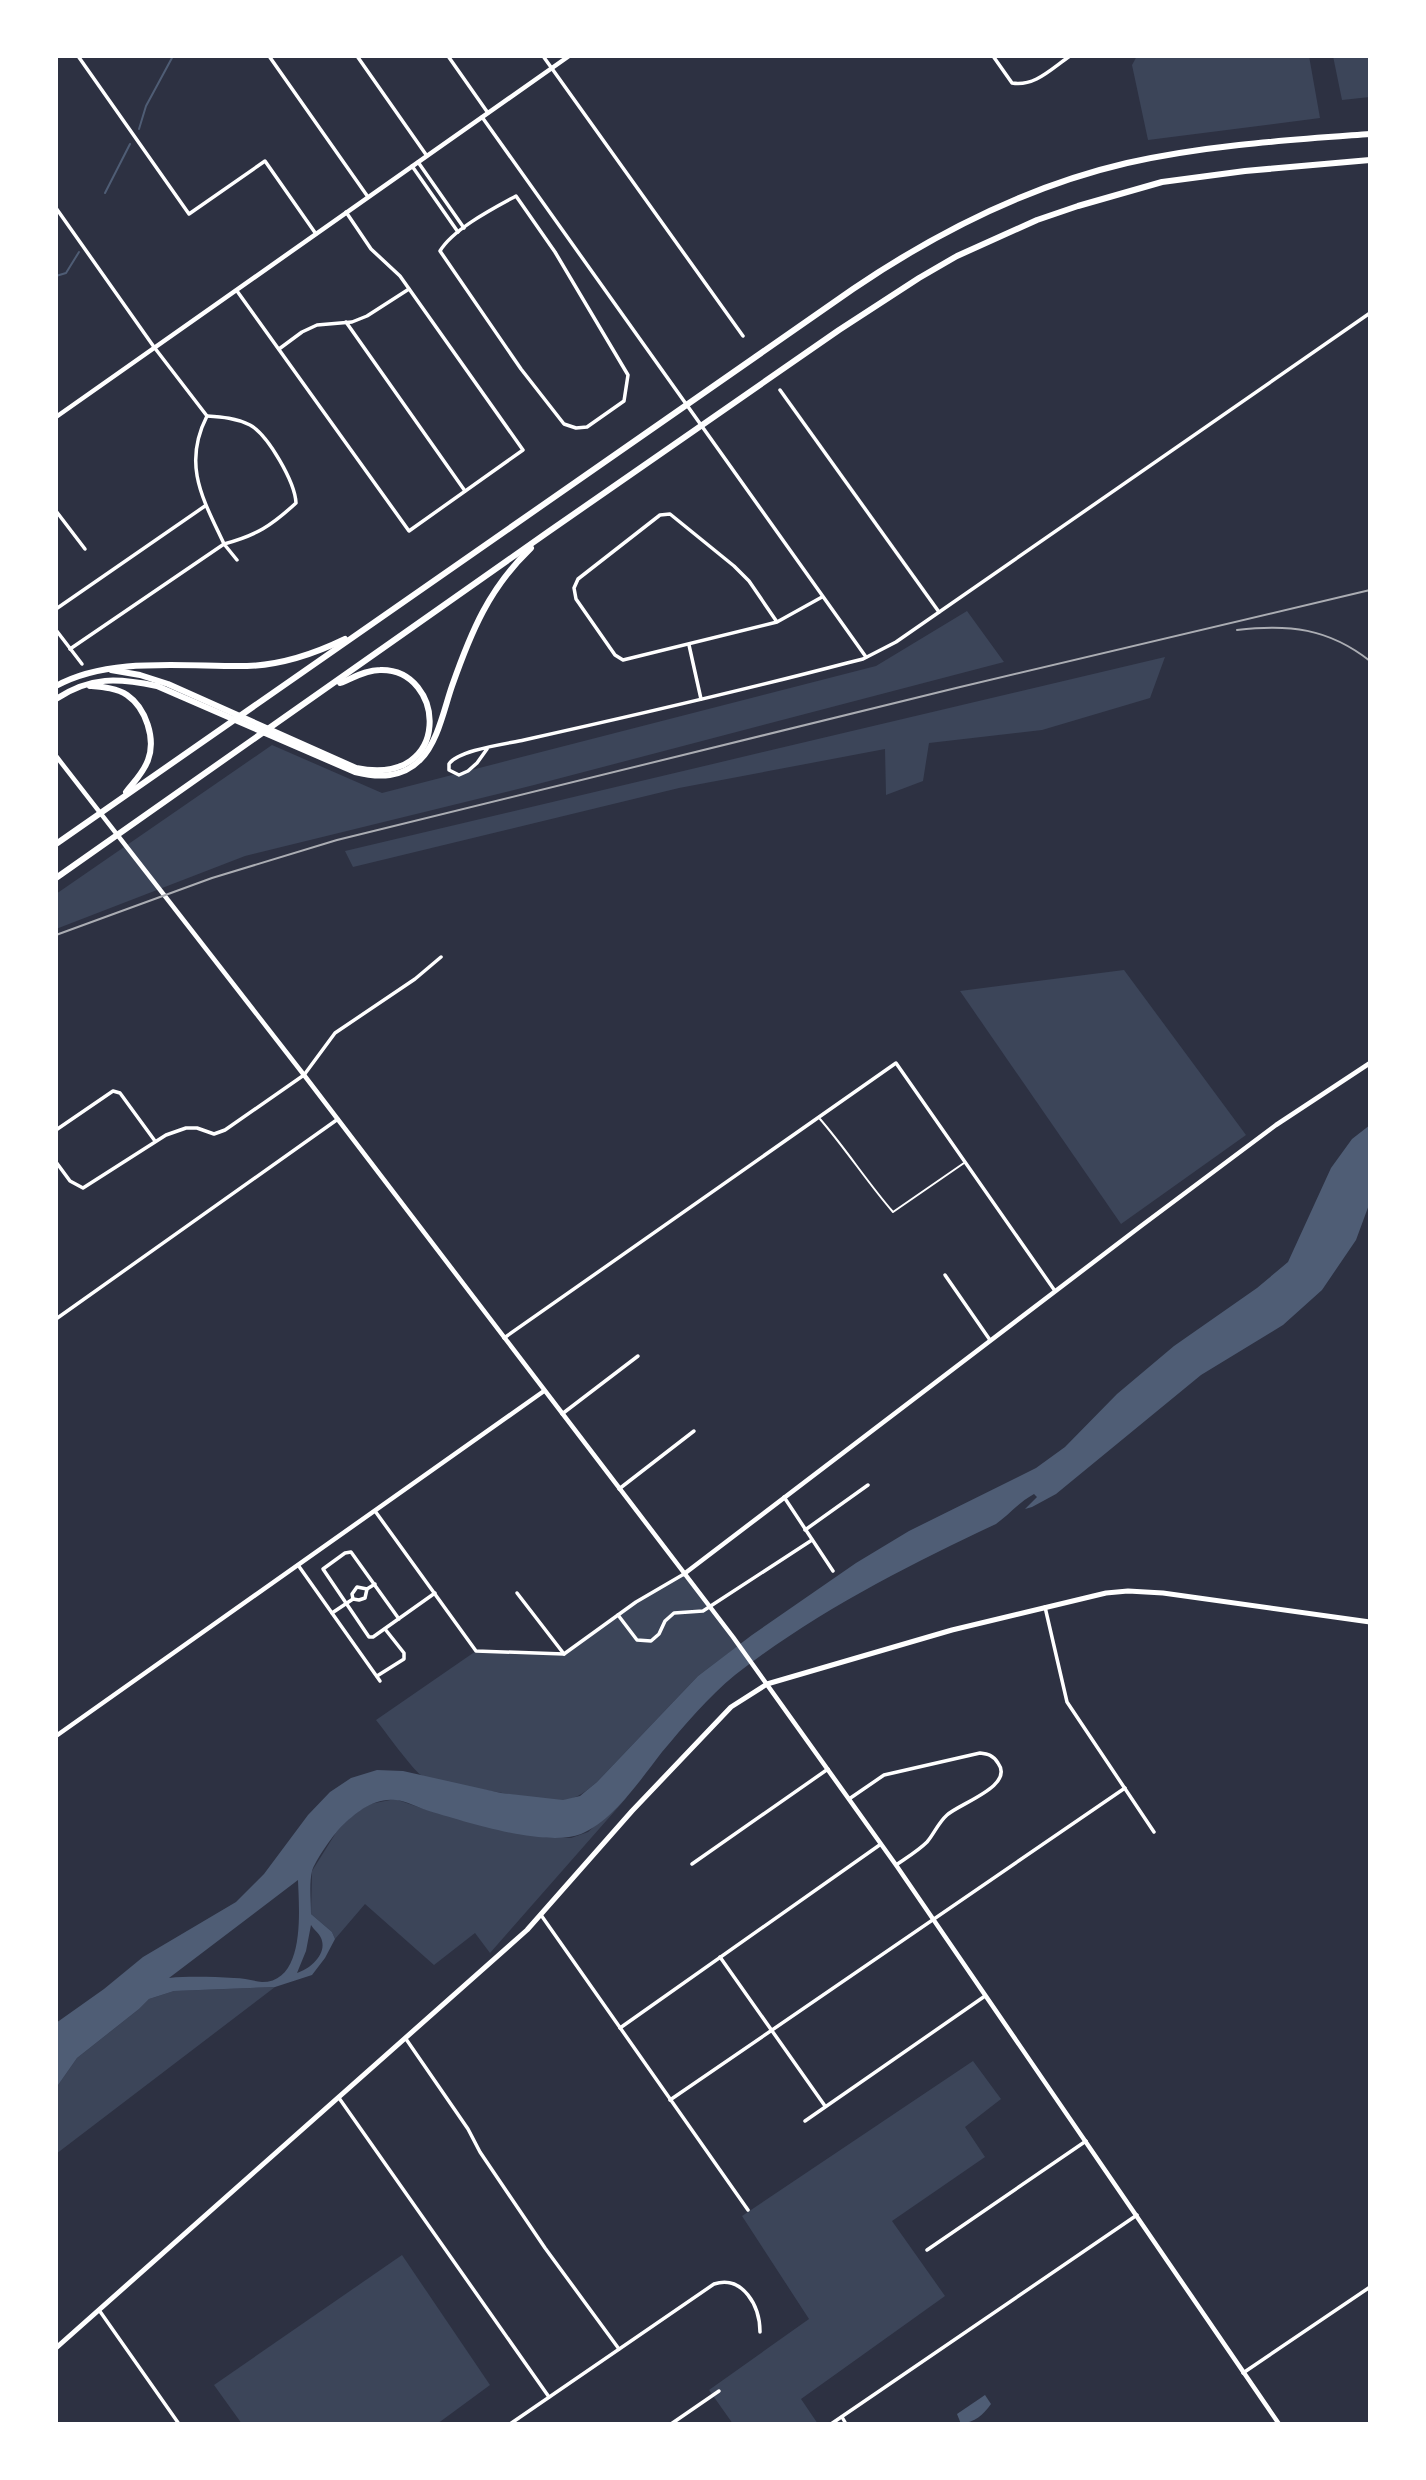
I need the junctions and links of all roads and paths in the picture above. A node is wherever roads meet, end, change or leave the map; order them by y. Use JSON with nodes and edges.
{"nodes":[{"id":1,"x":78,"y":56,"type":"edge"},
{"id":2,"x":269,"y":56,"type":"edge"},
{"id":3,"x":357,"y":56,"type":"edge"},
{"id":4,"x":448,"y":56,"type":"edge"},
{"id":5,"x":543,"y":56,"type":"edge"},
{"id":6,"x":569,"y":56,"type":"edge"},
{"id":7,"x":993,"y":56,"type":"edge"},
{"id":8,"x":1070,"y":56,"type":"edge"},
{"id":9,"x":552,"y":68,"type":"junction"},
{"id":10,"x":488,"y":113,"type":"junction"},
{"id":11,"x":482,"y":117,"type":"junction"},
{"id":12,"x":1370,"y":134,"type":"edge"},
{"id":13,"x":427,"y":156,"type":"junction"},
{"id":14,"x":1370,"y":160,"type":"edge"},
{"id":15,"x":418,"y":162,"type":"junction"},
{"id":16,"x":412,"y":166,"type":"junction"},
{"id":17,"x":368,"y":197,"type":"junction"},
{"id":18,"x":56,"y":208,"type":"edge"},
{"id":19,"x":346,"y":212,"type":"junction"},
{"id":20,"x":464,"y":228,"type":"junction"},
{"id":21,"x":458,"y":232,"type":"junction"},
{"id":22,"x":316,"y":234,"type":"junction"},
{"id":23,"x":409,"y":289,"type":"junction"},
{"id":24,"x":237,"y":291,"type":"junction"},
{"id":25,"x":1370,"y":313,"type":"edge"},
{"id":26,"x":346,"y":322,"type":"junction"},
{"id":27,"x":743,"y":336,"type":"dead end"},
{"id":28,"x":155,"y":346,"type":"junction"},
{"id":29,"x":279,"y":349,"type":"junction"},
{"id":30,"x":780,"y":390,"type":"dead end"},
{"id":31,"x":207,"y":416,"type":"junction"},
{"id":32,"x":56,"y":417,"type":"edge"},
{"id":33,"x":466,"y":491,"type":"junction"},
{"id":34,"x":205,"y":506,"type":"junction"},
{"id":35,"x":56,"y":510,"type":"edge"},
{"id":36,"x":548,"y":532,"type":"junction"},
{"id":37,"x":224,"y":544,"type":"junction"},
{"id":38,"x":85,"y":549,"type":"dead end"},
{"id":39,"x":237,"y":560,"type":"dead end"},
{"id":40,"x":822,"y":597,"type":"junction"},
{"id":41,"x":56,"y":609,"type":"edge"},
{"id":42,"x":939,"y":612,"type":"junction"},
{"id":43,"x":777,"y":622,"type":"junction"},
{"id":44,"x":359,"y":632,"type":"junction"},
{"id":45,"x":57,"y":633,"type":"edge"},
{"id":46,"x":689,"y":645,"type":"junction"},
{"id":47,"x":70,"y":649,"type":"junction"},
{"id":48,"x":866,"y":657,"type":"junction"},
{"id":49,"x":82,"y":664,"type":"dead end"},
{"id":50,"x":111,"y":670,"type":"junction"},
{"id":51,"x":56,"y":685,"type":"edge"},
{"id":52,"x":85,"y":685,"type":"junction"},
{"id":53,"x":330,"y":687,"type":"junction"},
{"id":54,"x":56,"y":699,"type":"edge"},
{"id":55,"x":701,"y":699,"type":"junction"},
{"id":56,"x":220,"y":709,"type":"junction"},
{"id":57,"x":282,"y":738,"type":"junction"},
{"id":58,"x":487,"y":749,"type":"junction"},
{"id":59,"x":56,"y":756,"type":"edge"},
{"id":60,"x":120,"y":799,"type":"junction"},
{"id":61,"x":56,"y":844,"type":"edge"},
{"id":62,"x":56,"y":878,"type":"edge"},
{"id":63,"x":441,"y":957,"type":"dead end"},
{"id":64,"x":1370,"y":1063,"type":"edge"},
{"id":65,"x":304,"y":1075,"type":"junction"},
{"id":66,"x":818,"y":1117,"type":"junction"},
{"id":67,"x":338,"y":1119,"type":"junction"},
{"id":68,"x":56,"y":1130,"type":"edge"},
{"id":69,"x":155,"y":1141,"type":"junction"},
{"id":70,"x":56,"y":1162,"type":"edge"},
{"id":71,"x":965,"y":1163,"type":"junction"},
{"id":72,"x":945,"y":1275,"type":"dead end"},
{"id":73,"x":1055,"y":1291,"type":"junction"},
{"id":74,"x":56,"y":1319,"type":"edge"},
{"id":75,"x":504,"y":1338,"type":"junction"},
{"id":76,"x":990,"y":1340,"type":"junction"},
{"id":77,"x":638,"y":1356,"type":"dead end"},
{"id":78,"x":544,"y":1391,"type":"junction"},
{"id":79,"x":562,"y":1414,"type":"junction"},
{"id":80,"x":694,"y":1431,"type":"dead end"},
{"id":81,"x":868,"y":1485,"type":"dead end"},
{"id":82,"x":619,"y":1489,"type":"junction"},
{"id":83,"x":784,"y":1497,"type":"junction"},
{"id":84,"x":375,"y":1511,"type":"junction"},
{"id":85,"x":805,"y":1530,"type":"junction"},
{"id":86,"x":812,"y":1540,"type":"junction"},
{"id":87,"x":298,"y":1566,"type":"junction"},
{"id":88,"x":833,"y":1571,"type":"dead end"},
{"id":89,"x":684,"y":1574,"type":"junction"},
{"id":90,"x":375,"y":1584,"type":"junction"},
{"id":91,"x":367,"y":1590,"type":"junction"},
{"id":92,"x":436,"y":1593,"type":"junction"},
{"id":93,"x":517,"y":1594,"type":"dead end"},
{"id":94,"x":353,"y":1599,"type":"junction"},
{"id":95,"x":345,"y":1604,"type":"junction"},
{"id":96,"x":709,"y":1607,"type":"junction"},
{"id":97,"x":1045,"y":1607,"type":"junction"},
{"id":98,"x":332,"y":1613,"type":"junction"},
{"id":99,"x":618,"y":1615,"type":"junction"},
{"id":100,"x":399,"y":1619,"type":"junction"},
{"id":101,"x":1370,"y":1622,"type":"edge"},
{"id":102,"x":385,"y":1629,"type":"junction"},
{"id":103,"x":564,"y":1654,"type":"junction"},
{"id":104,"x":377,"y":1676,"type":"junction"},
{"id":105,"x":380,"y":1681,"type":"dead end"},
{"id":106,"x":767,"y":1684,"type":"junction"},
{"id":107,"x":56,"y":1736,"type":"edge"},
{"id":108,"x":828,"y":1769,"type":"junction"},
{"id":109,"x":1125,"y":1788,"type":"junction"},
{"id":110,"x":849,"y":1799,"type":"junction"},
{"id":111,"x":1154,"y":1832,"type":"dead end"},
{"id":112,"x":880,"y":1844,"type":"junction"},
{"id":113,"x":692,"y":1864,"type":"dead end"},
{"id":114,"x":896,"y":1865,"type":"junction"},
{"id":115,"x":541,"y":1915,"type":"junction"},
{"id":116,"x":933,"y":1920,"type":"junction"},
{"id":117,"x":720,"y":1957,"type":"junction"},
{"id":118,"x":985,"y":1996,"type":"junction"},
{"id":119,"x":620,"y":2028,"type":"junction"},
{"id":120,"x":772,"y":2031,"type":"junction"},
{"id":121,"x":406,"y":2039,"type":"junction"},
{"id":122,"x":339,"y":2098,"type":"junction"},
{"id":123,"x":670,"y":2100,"type":"junction"},
{"id":124,"x":825,"y":2106,"type":"junction"},
{"id":125,"x":805,"y":2121,"type":"dead end"},
{"id":126,"x":1086,"y":2141,"type":"junction"},
{"id":127,"x":748,"y":2210,"type":"dead end"},
{"id":128,"x":1138,"y":2215,"type":"junction"},
{"id":129,"x":927,"y":2250,"type":"dead end"},
{"id":130,"x":1370,"y":2287,"type":"edge"},
{"id":131,"x":99,"y":2310,"type":"junction"},
{"id":132,"x":760,"y":2332,"type":"dead end"},
{"id":133,"x":56,"y":2348,"type":"edge"},
{"id":134,"x":619,"y":2349,"type":"junction"},
{"id":135,"x":1243,"y":2373,"type":"junction"},
{"id":136,"x":719,"y":2391,"type":"dead end"},
{"id":137,"x":549,"y":2397,"type":"junction"},
{"id":138,"x":842,"y":2417,"type":"junction"},
{"id":139,"x":178,"y":2424,"type":"edge"},
{"id":140,"x":510,"y":2424,"type":"edge"},
{"id":141,"x":671,"y":2424,"type":"edge"},
{"id":142,"x":831,"y":2424,"type":"edge"},
{"id":143,"x":846,"y":2424,"type":"edge"},
{"id":144,"x":1279,"y":2424,"type":"edge"}],
"edges":[{"from":1,"to":22,"type":"street"},
{"from":2,"to":17,"type":"street"},
{"from":3,"to":13,"type":"street"},
{"from":4,"to":10,"type":"street"},
{"from":5,"to":9,"type":"street"},
{"from":6,"to":9,"type":"main road"},
{"from":7,"to":8,"type":"street"},
{"from":9,"to":10,"type":"main road"},
{"from":9,"to":27,"type":"street"},
{"from":10,"to":11,"type":"main road"},
{"from":11,"to":13,"type":"main road"},
{"from":11,"to":40,"type":"street"},
{"from":12,"to":44,"type":"highway"},
{"from":13,"to":15,"type":"main road"},
{"from":14,"to":36,"type":"highway"},
{"from":15,"to":16,"type":"main road"},
{"from":15,"to":20,"type":"street"},
{"from":16,"to":17,"type":"main road"},
{"from":16,"to":21,"type":"street"},
{"from":17,"to":19,"type":"main road"},
{"from":18,"to":28,"type":"street"},
{"from":19,"to":22,"type":"main road"},
{"from":19,"to":23,"type":"street"},
{"from":20,"to":21,"type":"street"},
{"from":20,"to":21,"type":"street"},
{"from":22,"to":24,"type":"main road"},
{"from":23,"to":26,"type":"street"},
{"from":23,"to":33,"type":"street"},
{"from":24,"to":28,"type":"main road"},
{"from":24,"to":29,"type":"street"},
{"from":25,"to":42,"type":"street"},
{"from":26,"to":29,"type":"street"},
{"from":26,"to":33,"type":"street"},
{"from":28,"to":31,"type":"street"},
{"from":28,"to":32,"type":"main road"},
{"from":29,"to":33,"type":"street"},
{"from":30,"to":42,"type":"street"},
{"from":31,"to":34,"type":"street"},
{"from":31,"to":37,"type":"street"},
{"from":34,"to":37,"type":"street"},
{"from":34,"to":41,"type":"street"},
{"from":35,"to":38,"type":"street"},
{"from":36,"to":53,"type":"highway"},
{"from":36,"to":57,"type":"highway"},
{"from":37,"to":39,"type":"street"},
{"from":37,"to":47,"type":"street"},
{"from":40,"to":43,"type":"street"},
{"from":40,"to":48,"type":"street"},
{"from":42,"to":48,"type":"street"},
{"from":43,"to":46,"type":"street"},
{"from":43,"to":46,"type":"street"},
{"from":44,"to":50,"type":"highway"},
{"from":44,"to":60,"type":"highway"},
{"from":45,"to":47,"type":"street"},
{"from":46,"to":55,"type":"street"},
{"from":47,"to":49,"type":"street"},
{"from":48,"to":55,"type":"street"},
{"from":50,"to":51,"type":"highway"},
{"from":50,"to":56,"type":"highway"},
{"from":52,"to":54,"type":"highway"},
{"from":52,"to":56,"type":"highway"},
{"from":52,"to":60,"type":"highway"},
{"from":53,"to":57,"type":"highway"},
{"from":53,"to":62,"type":"highway"},
{"from":55,"to":58,"type":"street"},
{"from":56,"to":57,"type":"highway"},
{"from":58,"to":58,"type":"street"},
{"from":59,"to":65,"type":"main road"},
{"from":60,"to":61,"type":"highway"},
{"from":63,"to":65,"type":"street"},
{"from":64,"to":73,"type":"main road"},
{"from":65,"to":67,"type":"main road"},
{"from":65,"to":69,"type":"street"},
{"from":66,"to":71,"type":"lane"},
{"from":66,"to":71,"type":"street"},
{"from":66,"to":75,"type":"street"},
{"from":67,"to":74,"type":"street"},
{"from":67,"to":75,"type":"main road"},
{"from":68,"to":69,"type":"street"},
{"from":69,"to":70,"type":"street"},
{"from":71,"to":73,"type":"street"},
{"from":72,"to":76,"type":"street"},
{"from":73,"to":76,"type":"main road"},
{"from":75,"to":78,"type":"main road"},
{"from":76,"to":83,"type":"main road"},
{"from":77,"to":79,"type":"street"},
{"from":78,"to":79,"type":"main road"},
{"from":78,"to":84,"type":"main road"},
{"from":79,"to":82,"type":"main road"},
{"from":80,"to":82,"type":"street"},
{"from":81,"to":85,"type":"street"},
{"from":82,"to":89,"type":"main road"},
{"from":83,"to":85,"type":"street"},
{"from":83,"to":89,"type":"main road"},
{"from":84,"to":87,"type":"main road"},
{"from":84,"to":92,"type":"street"},
{"from":85,"to":86,"type":"street"},
{"from":86,"to":88,"type":"street"},
{"from":86,"to":96,"type":"street"},
{"from":87,"to":98,"type":"street"},
{"from":87,"to":107,"type":"main road"},
{"from":89,"to":96,"type":"main road"},
{"from":89,"to":99,"type":"street"},
{"from":90,"to":91,"type":"street"},
{"from":90,"to":95,"type":"street"},
{"from":90,"to":100,"type":"street"},
{"from":91,"to":94,"type":"street"},
{"from":91,"to":94,"type":"street"},
{"from":92,"to":100,"type":"street"},
{"from":92,"to":103,"type":"street"},
{"from":93,"to":103,"type":"street"},
{"from":94,"to":95,"type":"street"},
{"from":95,"to":98,"type":"street"},
{"from":95,"to":102,"type":"street"},
{"from":96,"to":99,"type":"street"},
{"from":96,"to":106,"type":"main road"},
{"from":97,"to":101,"type":"main road"},
{"from":97,"to":106,"type":"main road"},
{"from":97,"to":109,"type":"street"},
{"from":98,"to":104,"type":"street"},
{"from":99,"to":103,"type":"street"},
{"from":100,"to":102,"type":"street"},
{"from":102,"to":104,"type":"street"},
{"from":104,"to":105,"type":"street"},
{"from":106,"to":108,"type":"main road"},
{"from":106,"to":115,"type":"main road"},
{"from":108,"to":110,"type":"main road"},
{"from":108,"to":113,"type":"street"},
{"from":109,"to":111,"type":"street"},
{"from":109,"to":116,"type":"street"},
{"from":110,"to":112,"type":"main road"},
{"from":110,"to":114,"type":"street"},
{"from":112,"to":114,"type":"main road"},
{"from":112,"to":117,"type":"street"},
{"from":114,"to":116,"type":"main road"},
{"from":115,"to":119,"type":"street"},
{"from":115,"to":121,"type":"main road"},
{"from":116,"to":118,"type":"main road"},
{"from":116,"to":120,"type":"street"},
{"from":117,"to":119,"type":"street"},
{"from":117,"to":120,"type":"street"},
{"from":118,"to":124,"type":"street"},
{"from":118,"to":126,"type":"main road"},
{"from":119,"to":123,"type":"street"},
{"from":120,"to":123,"type":"street"},
{"from":120,"to":124,"type":"street"},
{"from":121,"to":122,"type":"main road"},
{"from":121,"to":134,"type":"street"},
{"from":122,"to":131,"type":"main road"},
{"from":122,"to":137,"type":"street"},
{"from":123,"to":127,"type":"street"},
{"from":124,"to":125,"type":"street"},
{"from":126,"to":128,"type":"main road"},
{"from":126,"to":129,"type":"street"},
{"from":128,"to":135,"type":"main road"},
{"from":128,"to":138,"type":"street"},
{"from":130,"to":135,"type":"street"},
{"from":131,"to":133,"type":"main road"},
{"from":131,"to":139,"type":"street"},
{"from":132,"to":134,"type":"street"},
{"from":134,"to":137,"type":"street"},
{"from":135,"to":144,"type":"main road"},
{"from":136,"to":141,"type":"street"},
{"from":137,"to":140,"type":"street"},
{"from":138,"to":142,"type":"street"},
{"from":138,"to":143,"type":"street"}]}
